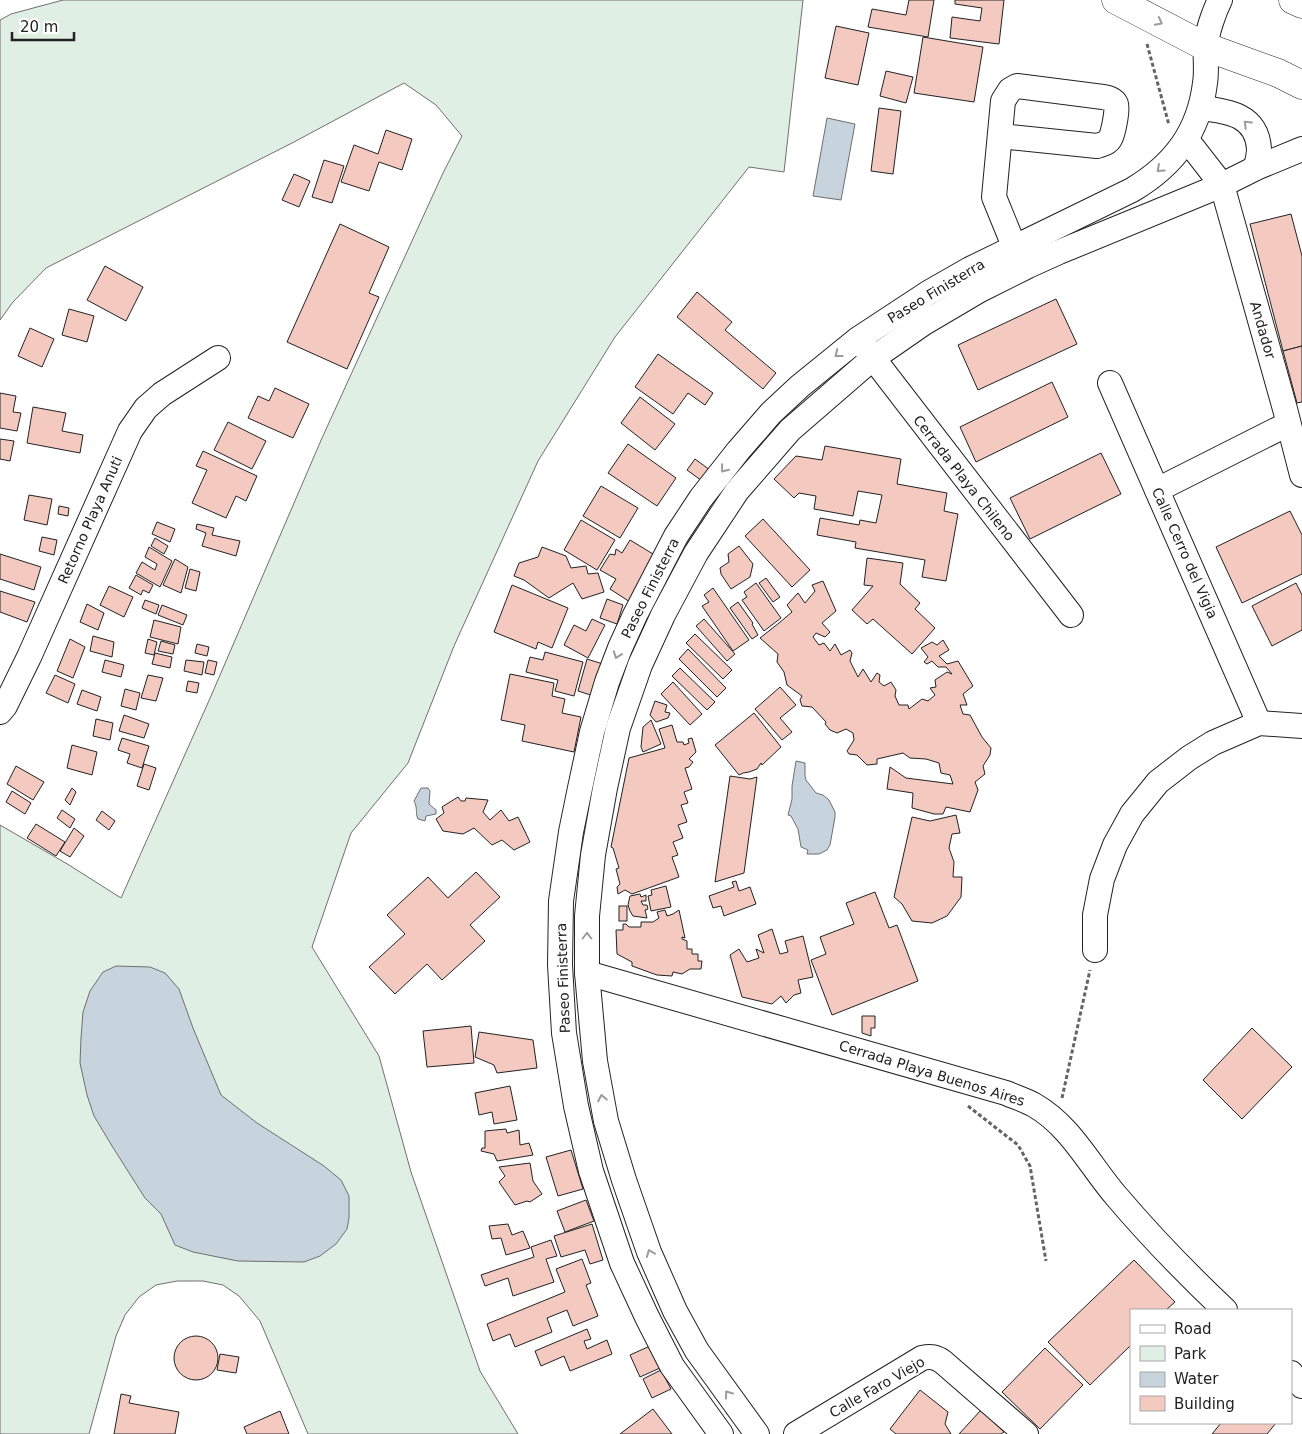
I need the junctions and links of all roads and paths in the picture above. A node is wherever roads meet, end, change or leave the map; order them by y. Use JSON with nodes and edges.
{"nodes":[{"id":1,"x":1116,"y":0,"type":"edge"},
{"id":2,"x":1220,"y":0,"type":"edge"},
{"id":3,"x":1293,"y":0,"type":"edge"},
{"id":4,"x":1302,"y":4,"type":"edge"},
{"id":5,"x":1147,"y":43,"type":"dead end"},
{"id":6,"x":1206,"y":47,"type":"junction"},
{"id":7,"x":1302,"y":84,"type":"edge"},
{"id":8,"x":1201,"y":108,"type":"junction"},
{"id":9,"x":1000,"y":136,"type":"junction"},
{"id":10,"x":1182,"y":146,"type":"junction"},
{"id":11,"x":1302,"y":157,"type":"edge"},
{"id":12,"x":1266,"y":164,"type":"junction"},
{"id":13,"x":1222,"y":185,"type":"junction"},
{"id":14,"x":1014,"y":246,"type":"junction"},
{"id":15,"x":858,"y":339,"type":"junction"},
{"id":16,"x":218,"y":358,"type":"dead end"},
{"id":17,"x":872,"y":359,"type":"junction"},
{"id":18,"x":1110,"y":383,"type":"dead end"},
{"id":19,"x":1292,"y":412,"type":"edge"},
{"id":20,"x":771,"y":413,"type":"junction"},
{"id":21,"x":790,"y":430,"type":"junction"},
{"id":22,"x":1302,"y":476,"type":"edge"},
{"id":23,"x":1157,"y":490,"type":"junction"},
{"id":24,"x":1071,"y":615,"type":"dead end"},
{"id":25,"x":0,"y":712,"type":"edge"},
{"id":26,"x":1260,"y":723,"type":"junction"},
{"id":27,"x":1302,"y":726,"type":"edge"},
{"id":28,"x":1094,"y":950,"type":"joint"},
{"id":29,"x":587,"y":973,"type":"junction"},
{"id":30,"x":955,"y":1078,"type":"junction"},
{"id":31,"x":1057,"y":1122,"type":"junction"},
{"id":32,"x":1046,"y":1261,"type":"dead end"},
{"id":33,"x":1224,"y":1309,"type":"edge"},
{"id":34,"x":697,"y":1351,"type":"junction"},
{"id":35,"x":672,"y":1366,"type":"junction"},
{"id":36,"x":1292,"y":1374,"type":"edge"},
{"id":37,"x":1302,"y":1386,"type":"edge"},
{"id":38,"x":721,"y":1434,"type":"edge"},
{"id":39,"x":757,"y":1434,"type":"edge"},
{"id":40,"x":796,"y":1434,"type":"edge"},
{"id":41,"x":1026,"y":1434,"type":"edge"}],
"edges":[{"from":1,"to":6,"type":"main road","one_way":true},
{"from":2,"to":6,"type":"street","name":"Paseo Finisterra"},
{"from":3,"to":4,"type":"main road"},
{"from":5,"to":10,"type":"path"},
{"from":6,"to":7,"type":"main road"},
{"from":6,"to":8,"type":"street","name":"Paseo Finisterra"},
{"from":8,"to":10,"type":"street","name":"Paseo Finisterra"},
{"from":12,"to":8,"type":"street","one_way":true},
{"from":9,"to":9,"type":"street"},
{"from":9,"to":14,"type":"street"},
{"from":10,"to":13,"type":"street"},
{"from":10,"to":14,"type":"street","name":"Paseo Finisterra","one_way":true},
{"from":11,"to":12,"type":"street","name":"Paseo Finisterra"},
{"from":12,"to":13,"type":"street","name":"Paseo Finisterra"},
{"from":13,"to":17,"type":"street","name":"Paseo Finisterra"},
{"from":13,"to":19,"type":"street","name":"Andador"},
{"from":14,"to":15,"type":"street","name":"Paseo Finisterra"},
{"from":15,"to":17,"type":"street","name":"Cerrada Playa Chileno"},
{"from":15,"to":20,"type":"street","name":"Paseo Finisterra","one_way":true},
{"from":16,"to":25,"type":"street","name":"Retorno Playa Anuti"},
{"from":17,"to":21,"type":"street","name":"Paseo Finisterra"},
{"from":17,"to":24,"type":"street","name":"Cerrada Playa Chileno"},
{"from":18,"to":23,"type":"street","name":"Calle Cerro del Vigia"},
{"from":19,"to":22,"type":"street","name":"Andador"},
{"from":19,"to":23,"type":"street"},
{"from":20,"to":21,"type":"street"},
{"from":20,"to":35,"type":"street","name":"Paseo Finisterra","one_way":true},
{"from":29,"to":21,"type":"street","name":"Paseo Finisterra","one_way":true},
{"from":23,"to":26,"type":"street","name":"Calle Cerro del Vigia"},
{"from":26,"to":27,"type":"street"},
{"from":26,"to":28,"type":"street"},
{"from":28,"to":31,"type":"path"},
{"from":29,"to":30,"type":"street","name":"Cerrada Playa Buenos Aires"},
{"from":34,"to":29,"type":"street","name":"Paseo Finisterra","one_way":true},
{"from":30,"to":31,"type":"street","name":"Cerrada Playa Buenos Aires"},
{"from":30,"to":32,"type":"path"},
{"from":31,"to":33,"type":"street","name":"Cerrada Playa Buenos Aires"},
{"from":34,"to":35,"type":"street"},
{"from":39,"to":34,"type":"street","name":"Paseo Finisterra","one_way":true},
{"from":35,"to":38,"type":"street","name":"Paseo Finisterra"},
{"from":36,"to":37,"type":"street"},
{"from":40,"to":41,"type":"street","name":"Calle Faro Viejo"}]}
